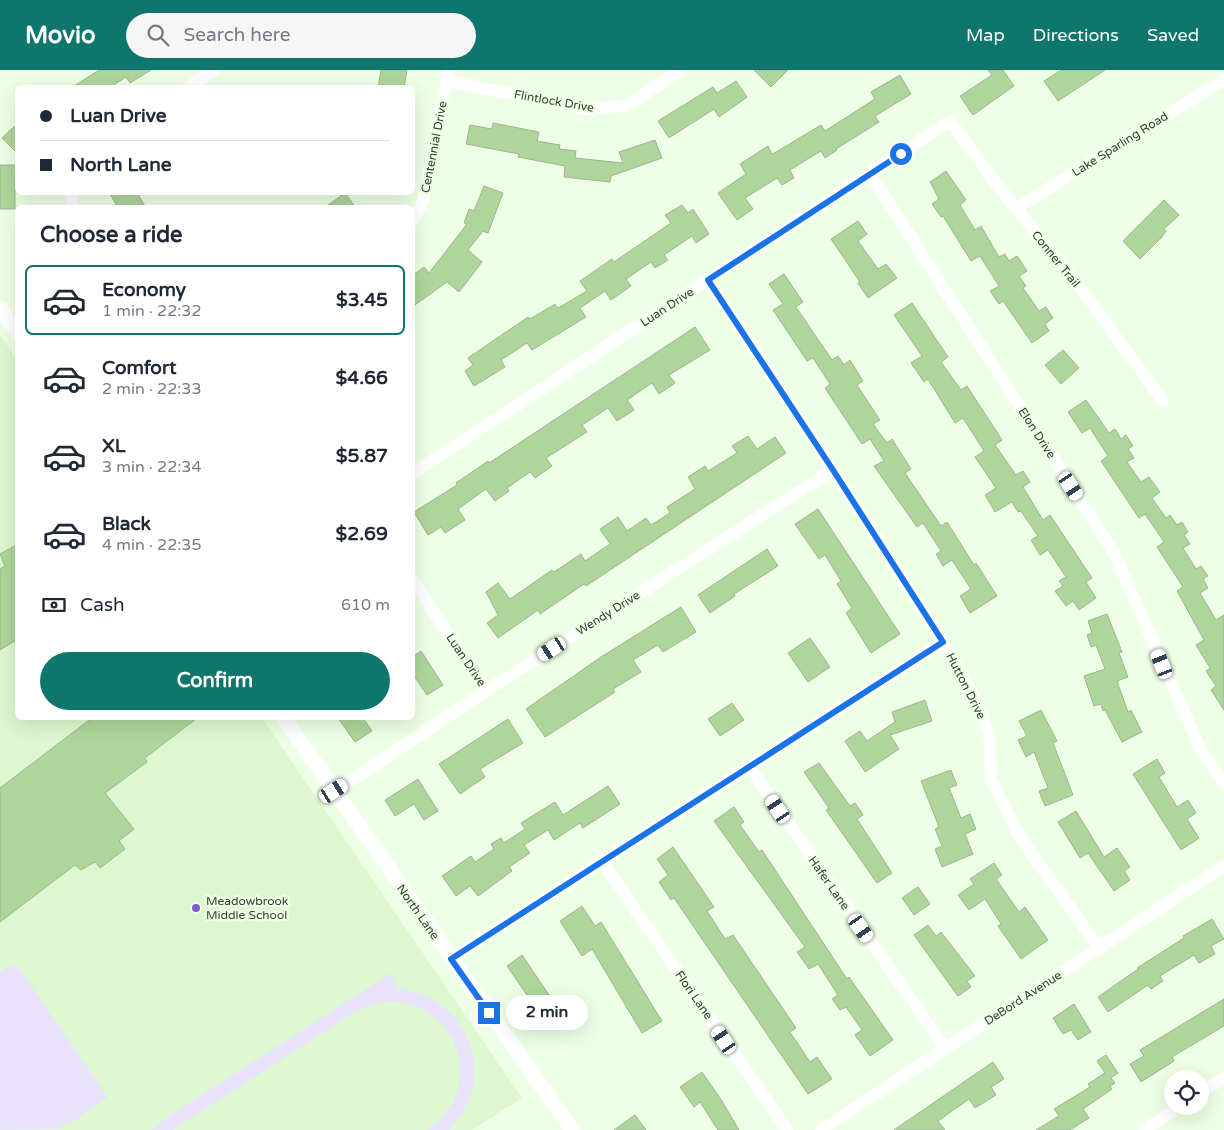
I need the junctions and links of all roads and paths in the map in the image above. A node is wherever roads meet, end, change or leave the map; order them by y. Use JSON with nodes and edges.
{"nodes":[{"id":1,"x":214,"y":70,"type":"edge"},
{"id":2,"x":681,"y":70,"type":"edge"},
{"id":3,"x":448,"y":76,"type":"edge"},
{"id":4,"x":1224,"y":80,"type":"edge"},
{"id":5,"x":192,"y":85,"type":"edge"},
{"id":6,"x":946,"y":123,"type":"joint"},
{"id":7,"x":870,"y":174,"type":"junction"},
{"id":8,"x":1016,"y":208,"type":"junction"},
{"id":9,"x":415,"y":216,"type":"edge"},
{"id":10,"x":708,"y":280,"type":"junction"},
{"id":11,"x":0,"y":308,"type":"edge"},
{"id":12,"x":15,"y":329,"type":"edge"},
{"id":13,"x":1164,"y":401,"type":"dead end"},
{"id":14,"x":833,"y":470,"type":"junction"},
{"id":15,"x":415,"y":472,"type":"edge"},
{"id":16,"x":415,"y":584,"type":"edge"},
{"id":17,"x":943,"y":642,"type":"junction"},
{"id":18,"x":486,"y":691,"type":"junction"},
{"id":19,"x":285,"y":720,"type":"edge"},
{"id":20,"x":749,"y":766,"type":"junction"},
{"id":21,"x":1224,"y":783,"type":"edge"},
{"id":22,"x":334,"y":791,"type":"junction"},
{"id":23,"x":601,"y":860,"type":"junction"},
{"id":24,"x":1224,"y":866,"type":"edge"},
{"id":25,"x":1099,"y":948,"type":"junction"},
{"id":26,"x":451,"y":959,"type":"junction"},
{"id":27,"x":944,"y":1048,"type":"junction"},
{"id":28,"x":1224,"y":1078,"type":"edge"},
{"id":29,"x":1209,"y":1087,"type":"edge"},
{"id":30,"x":1166,"y":1115,"type":"edge"},
{"id":31,"x":572,"y":1130,"type":"edge"},
{"id":32,"x":787,"y":1130,"type":"edge"},
{"id":33,"x":822,"y":1130,"type":"edge"},
{"id":34,"x":1144,"y":1130,"type":"edge"}],
"edges":[{"from":1,"to":5,"type":"street"},
{"from":2,"to":3,"type":"street","name":"Flintlock Drive"},
{"from":3,"to":9,"type":"street","name":"Centennial Drive"},
{"from":4,"to":8,"type":"street","name":"Lake Sparling Road"},
{"from":6,"to":7,"type":"street","name":"Luan Drive"},
{"from":6,"to":8,"type":"street","name":"Conner Trail"},
{"from":7,"to":10,"type":"street","name":"Luan Drive"},
{"from":7,"to":21,"type":"street","name":"Elon Drive"},
{"from":8,"to":13,"type":"street","name":"Conner Trail"},
{"from":10,"to":14,"type":"street","name":"Hutton Drive"},
{"from":10,"to":15,"type":"street","name":"Luan Drive"},
{"from":11,"to":12,"type":"street"},
{"from":14,"to":17,"type":"street","name":"Hutton Drive"},
{"from":14,"to":18,"type":"street","name":"Wendy Drive"},
{"from":16,"to":18,"type":"street","name":"Luan Drive"},
{"from":17,"to":20,"type":"street"},
{"from":17,"to":25,"type":"street","name":"Hutton Drive"},
{"from":18,"to":22,"type":"street","name":"Wendy Drive"},
{"from":19,"to":22,"type":"street","name":"North Lane"},
{"from":20,"to":23,"type":"street"},
{"from":20,"to":27,"type":"street","name":"Hafer Lane"},
{"from":22,"to":26,"type":"street","name":"North Lane"},
{"from":23,"to":26,"type":"street"},
{"from":23,"to":32,"type":"street","name":"Flori Lane"},
{"from":24,"to":25,"type":"street","name":"DeBord Avenue"},
{"from":25,"to":27,"type":"street","name":"DeBord Avenue"},
{"from":26,"to":31,"type":"street","name":"North Lane"},
{"from":27,"to":33,"type":"street","name":"DeBord Avenue"},
{"from":28,"to":29,"type":"street"},
{"from":30,"to":34,"type":"street"}]}
